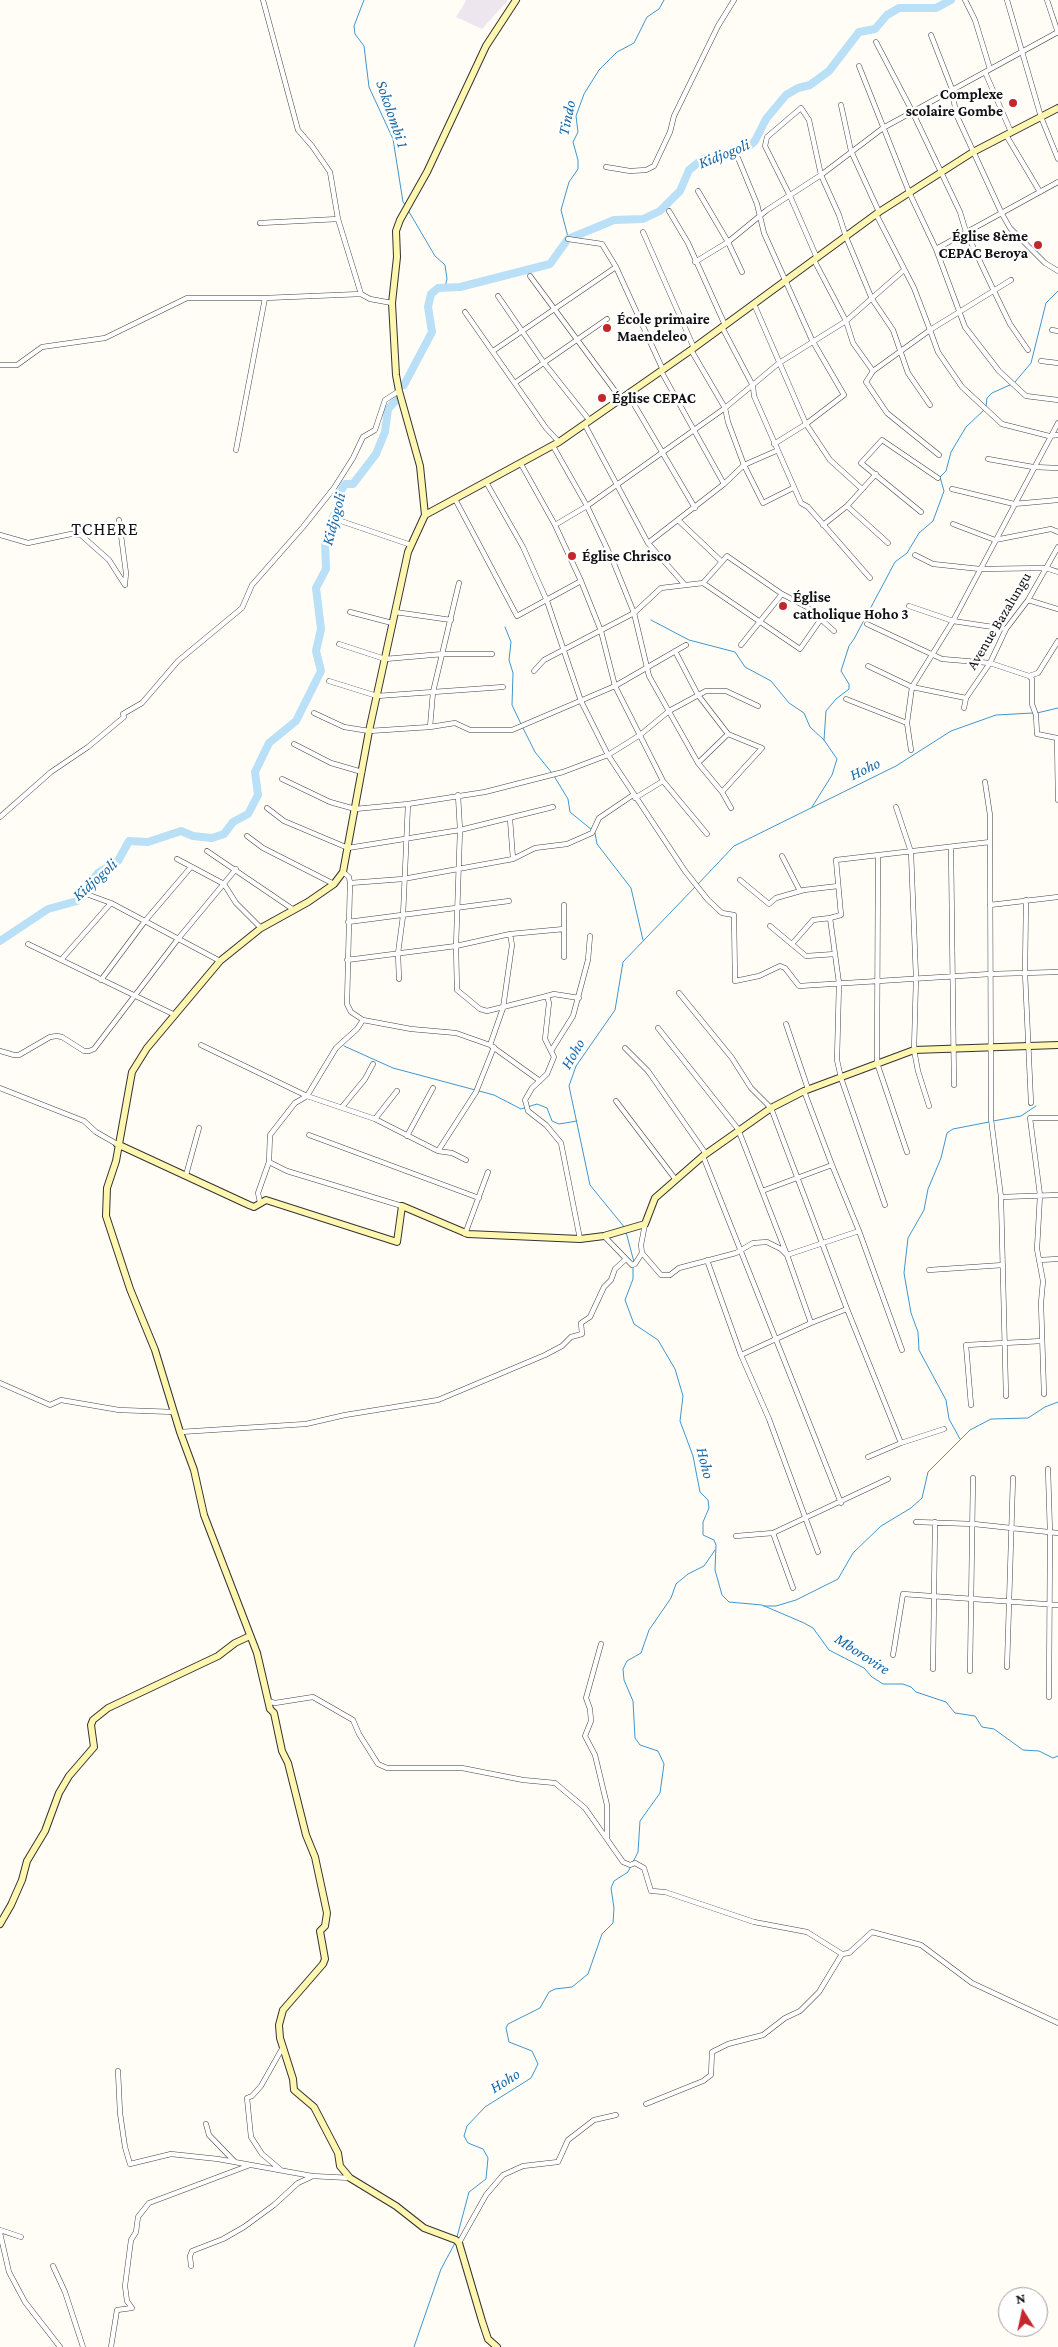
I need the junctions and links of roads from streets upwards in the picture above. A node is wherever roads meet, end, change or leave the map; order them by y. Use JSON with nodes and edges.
{"nodes":[{"id":1,"x":263,"y":0,"type":"edge"},
{"id":2,"x":516,"y":0,"type":"edge"},
{"id":3,"x":734,"y":0,"type":"edge"},
{"id":4,"x":965,"y":0,"type":"edge"},
{"id":5,"x":1008,"y":0,"type":"edge"},
{"id":6,"x":1047,"y":0,"type":"edge"},
{"id":7,"x":1058,"y":33,"type":"edge"},
{"id":8,"x":930,"y":35,"type":"dead end"},
{"id":9,"x":876,"y":42,"type":"dead end"},
{"id":10,"x":1023,"y":51,"type":"junction"},
{"id":11,"x":859,"y":66,"type":"dead end"},
{"id":12,"x":990,"y":69,"type":"junction"},
{"id":13,"x":985,"y":72,"type":"junction"},
{"id":14,"x":952,"y":89,"type":"junction"},
{"id":15,"x":841,"y":105,"type":"dead end"},
{"id":16,"x":1058,"y":108,"type":"edge"},
{"id":17,"x":912,"y":111,"type":"junction"},
{"id":18,"x":1041,"y":117,"type":"junction"},
{"id":19,"x":883,"y":128,"type":"junction"},
{"id":20,"x":1008,"y":134,"type":"junction"},
{"id":21,"x":851,"y":151,"type":"junction"},
{"id":22,"x":973,"y":152,"type":"junction"},
{"id":23,"x":738,"y":158,"type":"dead end"},
{"id":24,"x":1058,"y":159,"type":"edge"},
{"id":25,"x":606,"y":167,"type":"dead end"},
{"id":26,"x":940,"y":172,"type":"junction"},
{"id":27,"x":821,"y":175,"type":"junction"},
{"id":28,"x":1058,"y":182,"type":"edge"},
{"id":29,"x":698,"y":191,"type":"dead end"},
{"id":30,"x":910,"y":192,"type":"junction"},
{"id":31,"x":1040,"y":192,"type":"junction"},
{"id":32,"x":790,"y":196,"type":"junction"},
{"id":33,"x":669,"y":211,"type":"dead end"},
{"id":34,"x":878,"y":213,"type":"junction"},
{"id":35,"x":1002,"y":214,"type":"junction"},
{"id":36,"x":759,"y":217,"type":"junction"},
{"id":37,"x":338,"y":219,"type":"junction"},
{"id":38,"x":260,"y":223,"type":"dead end"},
{"id":39,"x":643,"y":232,"type":"dead end"},
{"id":40,"x":966,"y":232,"type":"junction"},
{"id":41,"x":846,"y":237,"type":"junction"},
{"id":42,"x":568,"y":239,"type":"dead end"},
{"id":43,"x":728,"y":242,"type":"junction"},
{"id":44,"x":936,"y":249,"type":"junction"},
{"id":45,"x":816,"y":259,"type":"junction"},
{"id":46,"x":695,"y":262,"type":"junction"},
{"id":47,"x":616,"y":267,"type":"junction"},
{"id":48,"x":904,"y":270,"type":"junction"},
{"id":49,"x":1058,"y":271,"type":"edge"},
{"id":50,"x":742,"y":272,"type":"dead end"},
{"id":51,"x":530,"y":276,"type":"dead end"},
{"id":52,"x":785,"y":280,"type":"junction"},
{"id":53,"x":1011,"y":280,"type":"dead end"},
{"id":54,"x":993,"y":289,"type":"junction"},
{"id":55,"x":361,"y":294,"type":"junction"},
{"id":56,"x":498,"y":296,"type":"dead end"},
{"id":57,"x":265,"y":298,"type":"junction"},
{"id":58,"x":872,"y":299,"type":"junction"},
{"id":59,"x":392,"y":303,"type":"junction"},
{"id":60,"x":754,"y":304,"type":"junction"},
{"id":61,"x":556,"y":309,"type":"junction"},
{"id":62,"x":464,"y":312,"type":"dead end"},
{"id":63,"x":959,"y":312,"type":"junction"},
{"id":64,"x":607,"y":319,"type":"dead end"},
{"id":65,"x":846,"y":321,"type":"junction"},
{"id":66,"x":724,"y":326,"type":"junction"},
{"id":67,"x":930,"y":330,"type":"junction"},
{"id":68,"x":1052,"y":330,"type":"dead end"},
{"id":69,"x":1058,"y":331,"type":"edge"},
{"id":70,"x":522,"y":332,"type":"junction"},
{"id":71,"x":578,"y":340,"type":"junction"},
{"id":72,"x":812,"y":340,"type":"junction"},
{"id":73,"x":693,"y":349,"type":"junction"},
{"id":74,"x":1028,"y":350,"type":"dead end"},
{"id":75,"x":493,"y":352,"type":"junction"},
{"id":76,"x":900,"y":352,"type":"junction"},
{"id":77,"x":1041,"y":361,"type":"dead end"},
{"id":78,"x":544,"y":363,"type":"junction"},
{"id":79,"x":779,"y":363,"type":"junction"},
{"id":80,"x":1058,"y":363,"type":"edge"},
{"id":81,"x":0,"y":365,"type":"edge"},
{"id":82,"x":662,"y":370,"type":"junction"},
{"id":83,"x":873,"y":371,"type":"junction"},
{"id":84,"x":516,"y":382,"type":"junction"},
{"id":85,"x":753,"y":386,"type":"junction"},
{"id":86,"x":399,"y":391,"type":"junction"},
{"id":87,"x":628,"y":394,"type":"junction"},
{"id":88,"x":621,"y":399,"type":"junction"},
{"id":89,"x":1058,"y":400,"type":"edge"},
{"id":90,"x":930,"y":405,"type":"dead end"},
{"id":91,"x":725,"y":408,"type":"junction"},
{"id":92,"x":587,"y":423,"type":"junction"},
{"id":93,"x":1058,"y":423,"type":"edge"},
{"id":94,"x":806,"y":424,"type":"junction"},
{"id":95,"x":693,"y":430,"type":"junction"},
{"id":96,"x":1058,"y":435,"type":"edge"},
{"id":97,"x":1049,"y":436,"type":"junction"},
{"id":98,"x":559,"y":442,"type":"junction"},
{"id":99,"x":774,"y":444,"type":"junction"},
{"id":100,"x":553,"y":446,"type":"junction"},
{"id":101,"x":236,"y":450,"type":"dead end"},
{"id":102,"x":776,"y":451,"type":"junction"},
{"id":103,"x":663,"y":452,"type":"junction"},
{"id":104,"x":939,"y":455,"type":"dead end"},
{"id":105,"x":988,"y":459,"type":"dead end"},
{"id":106,"x":521,"y":464,"type":"junction"},
{"id":107,"x":744,"y":465,"type":"junction"},
{"id":108,"x":1033,"y":467,"type":"junction"},
{"id":109,"x":1058,"y":468,"type":"edge"},
{"id":110,"x":876,"y":474,"type":"junction"},
{"id":111,"x":938,"y":478,"type":"dead end"},
{"id":112,"x":486,"y":482,"type":"junction"},
{"id":113,"x":724,"y":484,"type":"junction"},
{"id":114,"x":618,"y":485,"type":"junction"},
{"id":115,"x":793,"y":488,"type":"junction"},
{"id":116,"x":862,"y":489,"type":"junction"},
{"id":117,"x":952,"y":489,"type":"dead end"},
{"id":118,"x":455,"y":499,"type":"junction"},
{"id":119,"x":1058,"y":500,"type":"edge"},
{"id":120,"x":1014,"y":504,"type":"junction"},
{"id":121,"x":587,"y":506,"type":"junction"},
{"id":122,"x":847,"y":506,"type":"junction"},
{"id":123,"x":695,"y":508,"type":"junction"},
{"id":124,"x":921,"y":512,"type":"dead end"},
{"id":125,"x":425,"y":515,"type":"junction"},
{"id":126,"x":119,"y":520,"type":"dead end"},
{"id":127,"x":341,"y":521,"type":"dead end"},
{"id":128,"x":679,"y":521,"type":"junction"},
{"id":129,"x":953,"y":524,"type":"dead end"},
{"id":130,"x":555,"y":525,"type":"junction"},
{"id":131,"x":823,"y":525,"type":"junction"},
{"id":132,"x":1058,"y":532,"type":"edge"},
{"id":133,"x":0,"y":535,"type":"edge"},
{"id":134,"x":995,"y":540,"type":"junction"},
{"id":135,"x":648,"y":543,"type":"junction"},
{"id":136,"x":888,"y":543,"type":"dead end"},
{"id":137,"x":411,"y":545,"type":"junction"},
{"id":138,"x":1058,"y":547,"type":"edge"},
{"id":139,"x":915,"y":555,"type":"dead end"},
{"id":140,"x":720,"y":561,"type":"junction"},
{"id":141,"x":1046,"y":568,"type":"junction"},
{"id":142,"x":980,"y":569,"type":"junction"},
{"id":143,"x":1058,"y":572,"type":"edge"},
{"id":144,"x":870,"y":578,"type":"dead end"},
{"id":145,"x":581,"y":581,"type":"junction"},
{"id":146,"x":459,"y":583,"type":"dead end"},
{"id":147,"x":703,"y":583,"type":"junction"},
{"id":148,"x":685,"y":585,"type":"junction"},
{"id":149,"x":782,"y":594,"type":"junction"},
{"id":150,"x":1028,"y":600,"type":"junction"},
{"id":151,"x":548,"y":601,"type":"junction"},
{"id":152,"x":909,"y":606,"type":"dead end"},
{"id":153,"x":1058,"y":609,"type":"edge"},
{"id":154,"x":350,"y":612,"type":"dead end"},
{"id":155,"x":395,"y":612,"type":"junction"},
{"id":156,"x":634,"y":613,"type":"junction"},
{"id":157,"x":821,"y":619,"type":"junction"},
{"id":158,"x":451,"y":620,"type":"junction"},
{"id":159,"x":953,"y":621,"type":"junction"},
{"id":160,"x":758,"y":622,"type":"junction"},
{"id":161,"x":392,"y":623,"type":"junction"},
{"id":162,"x":867,"y":624,"type":"dead end"},
{"id":163,"x":1006,"y":630,"type":"junction"},
{"id":164,"x":601,"y":631,"type":"junction"},
{"id":165,"x":834,"y":631,"type":"dead end"},
{"id":166,"x":1058,"y":641,"type":"edge"},
{"id":167,"x":339,"y":644,"type":"dead end"},
{"id":168,"x":741,"y":645,"type":"dead end"},
{"id":169,"x":686,"y":646,"type":"dead end"},
{"id":170,"x":565,"y":651,"type":"junction"},
{"id":171,"x":674,"y":651,"type":"junction"},
{"id":172,"x":443,"y":654,"type":"junction"},
{"id":173,"x":492,"y":654,"type":"dead end"},
{"id":174,"x":932,"y":655,"type":"junction"},
{"id":175,"x":385,"y":659,"type":"junction"},
{"id":176,"x":990,"y":664,"type":"junction"},
{"id":177,"x":868,"y":666,"type":"dead end"},
{"id":178,"x":646,"y":667,"type":"junction"},
{"id":179,"x":534,"y":671,"type":"dead end"},
{"id":180,"x":1029,"y":676,"type":"junction"},
{"id":181,"x":329,"y":681,"type":"dead end"},
{"id":182,"x":615,"y":686,"type":"junction"},
{"id":183,"x":503,"y":687,"type":"dead end"},
{"id":184,"x":912,"y":687,"type":"junction"},
{"id":185,"x":433,"y":692,"type":"junction"},
{"id":186,"x":698,"y":695,"type":"junction"},
{"id":187,"x":377,"y":696,"type":"junction"},
{"id":188,"x":966,"y":698,"type":"junction"},
{"id":189,"x":846,"y":699,"type":"dead end"},
{"id":190,"x":581,"y":702,"type":"junction"},
{"id":191,"x":758,"y":706,"type":"dead end"},
{"id":192,"x":964,"y":708,"type":"dead end"},
{"id":193,"x":669,"y":711,"type":"junction"},
{"id":194,"x":314,"y":714,"type":"dead end"},
{"id":195,"x":907,"y":723,"type":"junction"},
{"id":196,"x":430,"y":727,"type":"junction"},
{"id":197,"x":369,"y":731,"type":"junction"},
{"id":198,"x":728,"y":734,"type":"junction"},
{"id":199,"x":640,"y":735,"type":"junction"},
{"id":200,"x":294,"y":744,"type":"dead end"},
{"id":201,"x":911,"y":750,"type":"dead end"},
{"id":202,"x":608,"y":755,"type":"junction"},
{"id":203,"x":698,"y":763,"type":"junction"},
{"id":204,"x":362,"y":772,"type":"junction"},
{"id":205,"x":1058,"y":774,"type":"edge"},
{"id":206,"x":282,"y":779,"type":"dead end"},
{"id":207,"x":663,"y":780,"type":"junction"},
{"id":208,"x":985,"y":782,"type":"dead end"},
{"id":209,"x":722,"y":792,"type":"junction"},
{"id":210,"x":458,"y":795,"type":"junction"},
{"id":211,"x":634,"y":796,"type":"junction"},
{"id":212,"x":1058,"y":800,"type":"edge"},
{"id":213,"x":408,"y":804,"type":"junction"},
{"id":214,"x":554,"y":807,"type":"dead end"},
{"id":215,"x":896,"y":807,"type":"dead end"},
{"id":216,"x":267,"y":808,"type":"dead end"},
{"id":217,"x":731,"y":808,"type":"dead end"},
{"id":218,"x":355,"y":809,"type":"junction"},
{"id":219,"x":0,"y":817,"type":"edge"},
{"id":220,"x":510,"y":819,"type":"junction"},
{"id":221,"x":460,"y":830,"type":"junction"},
{"id":222,"x":707,"y":834,"type":"dead end"},
{"id":223,"x":247,"y":836,"type":"dead end"},
{"id":224,"x":405,"y":838,"type":"junction"},
{"id":225,"x":990,"y":842,"type":"junction"},
{"id":226,"x":951,"y":847,"type":"junction"},
{"id":227,"x":348,"y":848,"type":"junction"},
{"id":228,"x":207,"y":851,"type":"dead end"},
{"id":229,"x":911,"y":852,"type":"junction"},
{"id":230,"x":878,"y":855,"type":"junction"},
{"id":231,"x":782,"y":856,"type":"dead end"},
{"id":232,"x":177,"y":859,"type":"dead end"},
{"id":233,"x":512,"y":859,"type":"junction"},
{"id":234,"x":191,"y":866,"type":"junction"},
{"id":235,"x":236,"y":869,"type":"junction"},
{"id":236,"x":458,"y":870,"type":"junction"},
{"id":237,"x":343,"y":872,"type":"junction"},
{"id":238,"x":404,"y":879,"type":"junction"},
{"id":239,"x":740,"y":880,"type":"dead end"},
{"id":240,"x":350,"y":883,"type":"junction"},
{"id":241,"x":224,"y":884,"type":"junction"},
{"id":242,"x":334,"y":884,"type":"junction"},
{"id":243,"x":838,"y":886,"type":"junction"},
{"id":244,"x":800,"y":891,"type":"junction"},
{"id":245,"x":89,"y":895,"type":"dead end"},
{"id":246,"x":1058,"y":897,"type":"edge"},
{"id":247,"x":1026,"y":900,"type":"junction"},
{"id":248,"x":509,"y":901,"type":"dead end"},
{"id":249,"x":111,"y":903,"type":"junction"},
{"id":250,"x":564,"y":905,"type":"dead end"},
{"id":251,"x":990,"y":905,"type":"junction"},
{"id":252,"x":458,"y":908,"type":"junction"},
{"id":253,"x":294,"y":910,"type":"junction"},
{"id":254,"x":403,"y":916,"type":"junction"},
{"id":255,"x":830,"y":918,"type":"junction"},
{"id":256,"x":145,"y":921,"type":"junction"},
{"id":257,"x":348,"y":922,"type":"junction"},
{"id":258,"x":770,"y":926,"type":"dead end"},
{"id":259,"x":261,"y":928,"type":"junction"},
{"id":260,"x":564,"y":929,"type":"junction"},
{"id":261,"x":510,"y":934,"type":"junction"},
{"id":262,"x":590,"y":936,"type":"dead end"},
{"id":263,"x":178,"y":939,"type":"junction"},
{"id":264,"x":28,"y":944,"type":"dead end"},
{"id":265,"x":792,"y":944,"type":"junction"},
{"id":266,"x":456,"y":946,"type":"junction"},
{"id":267,"x":398,"y":953,"type":"junction"},
{"id":268,"x":835,"y":954,"type":"junction"},
{"id":269,"x":564,"y":957,"type":"dead end"},
{"id":270,"x":61,"y":960,"type":"junction"},
{"id":271,"x":348,"y":960,"type":"junction"},
{"id":272,"x":220,"y":961,"type":"junction"},
{"id":273,"x":1058,"y":972,"type":"edge"},
{"id":274,"x":1025,"y":973,"type":"junction"},
{"id":275,"x":990,"y":974,"type":"junction"},
{"id":276,"x":953,"y":976,"type":"junction"},
{"id":277,"x":916,"y":978,"type":"junction"},
{"id":278,"x":399,"y":979,"type":"dead end"},
{"id":279,"x":101,"y":980,"type":"junction"},
{"id":280,"x":878,"y":981,"type":"junction"},
{"id":281,"x":839,"y":983,"type":"junction"},
{"id":282,"x":679,"y":993,"type":"dead end"},
{"id":283,"x":135,"y":996,"type":"junction"},
{"id":284,"x":547,"y":996,"type":"junction"},
{"id":285,"x":579,"y":998,"type":"junction"},
{"id":286,"x":503,"y":1008,"type":"junction"},
{"id":287,"x":175,"y":1016,"type":"junction"},
{"id":288,"x":363,"y":1020,"type":"junction"},
{"id":289,"x":786,"y":1024,"type":"dead end"},
{"id":290,"x":658,"y":1028,"type":"dead end"},
{"id":291,"x":201,"y":1045,"type":"dead end"},
{"id":292,"x":1058,"y":1045,"type":"edge"},
{"id":293,"x":492,"y":1046,"type":"junction"},
{"id":294,"x":1028,"y":1046,"type":"junction"},
{"id":295,"x":990,"y":1047,"type":"junction"},
{"id":296,"x":625,"y":1048,"type":"dead end"},
{"id":297,"x":954,"y":1048,"type":"junction"},
{"id":298,"x":914,"y":1050,"type":"junction"},
{"id":299,"x":0,"y":1051,"type":"edge"},
{"id":300,"x":551,"y":1051,"type":"junction"},
{"id":301,"x":876,"y":1063,"type":"junction"},
{"id":302,"x":373,"y":1064,"type":"dead end"},
{"id":303,"x":841,"y":1078,"type":"junction"},
{"id":304,"x":540,"y":1081,"type":"junction"},
{"id":305,"x":954,"y":1085,"type":"dead end"},
{"id":306,"x":0,"y":1088,"type":"edge"},
{"id":307,"x":433,"y":1088,"type":"dead end"},
{"id":308,"x":806,"y":1090,"type":"junction"},
{"id":309,"x":397,"y":1091,"type":"dead end"},
{"id":310,"x":306,"y":1096,"type":"junction"},
{"id":311,"x":616,"y":1101,"type":"dead end"},
{"id":312,"x":1031,"y":1103,"type":"dead end"},
{"id":313,"x":930,"y":1106,"type":"dead end"},
{"id":314,"x":342,"y":1107,"type":"junction"},
{"id":315,"x":771,"y":1108,"type":"junction"},
{"id":316,"x":1058,"y":1118,"type":"edge"},
{"id":317,"x":375,"y":1120,"type":"junction"},
{"id":318,"x":199,"y":1128,"type":"dead end"},
{"id":319,"x":738,"y":1129,"type":"junction"},
{"id":320,"x":309,"y":1134,"type":"dead end"},
{"id":321,"x":406,"y":1136,"type":"junction"},
{"id":322,"x":118,"y":1144,"type":"junction"},
{"id":323,"x":438,"y":1151,"type":"junction"},
{"id":324,"x":907,"y":1152,"type":"dead end"},
{"id":325,"x":704,"y":1155,"type":"junction"},
{"id":326,"x":466,"y":1160,"type":"dead end"},
{"id":327,"x":270,"y":1162,"type":"junction"},
{"id":328,"x":832,"y":1165,"type":"junction"},
{"id":329,"x":488,"y":1172,"type":"dead end"},
{"id":330,"x":186,"y":1175,"type":"junction"},
{"id":331,"x":798,"y":1177,"type":"junction"},
{"id":332,"x":676,"y":1180,"type":"junction"},
{"id":333,"x":762,"y":1191,"type":"junction"},
{"id":334,"x":1058,"y":1195,"type":"edge"},
{"id":335,"x":1001,"y":1196,"type":"junction"},
{"id":336,"x":1040,"y":1196,"type":"junction"},
{"id":337,"x":478,"y":1198,"type":"junction"},
{"id":338,"x":260,"y":1202,"type":"junction"},
{"id":339,"x":885,"y":1205,"type":"dead end"},
{"id":340,"x":402,"y":1206,"type":"junction"},
{"id":341,"x":645,"y":1224,"type":"junction"},
{"id":342,"x":859,"y":1231,"type":"junction"},
{"id":343,"x":466,"y":1234,"type":"junction"},
{"id":344,"x":604,"y":1236,"type":"junction"},
{"id":345,"x":580,"y":1239,"type":"junction"},
{"id":346,"x":822,"y":1242,"type":"junction"},
{"id":347,"x":742,"y":1249,"type":"junction"},
{"id":348,"x":642,"y":1253,"type":"junction"},
{"id":349,"x":787,"y":1255,"type":"junction"},
{"id":350,"x":626,"y":1259,"type":"junction"},
{"id":351,"x":1058,"y":1259,"type":"edge"},
{"id":352,"x":707,"y":1260,"type":"junction"},
{"id":353,"x":1039,"y":1260,"type":"junction"},
{"id":354,"x":1003,"y":1266,"type":"junction"},
{"id":355,"x":929,"y":1270,"type":"dead end"},
{"id":356,"x":847,"y":1309,"type":"junction"},
{"id":357,"x":810,"y":1323,"type":"junction"},
{"id":358,"x":777,"y":1340,"type":"junction"},
{"id":359,"x":1042,"y":1341,"type":"junction"},
{"id":360,"x":1003,"y":1342,"type":"junction"},
{"id":361,"x":902,"y":1350,"type":"dead end"},
{"id":362,"x":741,"y":1355,"type":"junction"},
{"id":363,"x":0,"y":1383,"type":"edge"},
{"id":364,"x":1044,"y":1394,"type":"dead end"},
{"id":365,"x":1006,"y":1396,"type":"dead end"},
{"id":366,"x":971,"y":1405,"type":"dead end"},
{"id":367,"x":174,"y":1412,"type":"junction"},
{"id":368,"x":944,"y":1429,"type":"dead end"},
{"id":369,"x":180,"y":1432,"type":"junction"},
{"id":370,"x":901,"y":1443,"type":"junction"},
{"id":371,"x":868,"y":1457,"type":"dead end"},
{"id":372,"x":1048,"y":1469,"type":"dead end"},
{"id":373,"x":973,"y":1478,"type":"dead end"},
{"id":374,"x":1013,"y":1478,"type":"dead end"},
{"id":375,"x":888,"y":1479,"type":"dead end"},
{"id":376,"x":841,"y":1503,"type":"junction"},
{"id":377,"x":806,"y":1520,"type":"junction"},
{"id":378,"x":916,"y":1522,"type":"dead end"},
{"id":379,"x":935,"y":1522,"type":"junction"},
{"id":380,"x":974,"y":1524,"type":"junction"},
{"id":381,"x":1012,"y":1529,"type":"junction"},
{"id":382,"x":773,"y":1533,"type":"junction"},
{"id":383,"x":1050,"y":1533,"type":"junction"},
{"id":384,"x":1058,"y":1533,"type":"edge"},
{"id":385,"x":736,"y":1536,"type":"dead end"},
{"id":386,"x":818,"y":1552,"type":"dead end"},
{"id":387,"x":793,"y":1588,"type":"dead end"},
{"id":388,"x":934,"y":1596,"type":"junction"},
{"id":389,"x":972,"y":1599,"type":"junction"},
{"id":390,"x":1010,"y":1602,"type":"junction"},
{"id":391,"x":1049,"y":1604,"type":"junction"},
{"id":392,"x":1058,"y":1605,"type":"edge"},
{"id":393,"x":250,"y":1636,"type":"junction"},
{"id":394,"x":601,"y":1644,"type":"dead end"},
{"id":395,"x":893,"y":1655,"type":"dead end"},
{"id":396,"x":1007,"y":1667,"type":"dead end"},
{"id":397,"x":933,"y":1669,"type":"dead end"},
{"id":398,"x":970,"y":1671,"type":"dead end"},
{"id":399,"x":1049,"y":1697,"type":"dead end"},
{"id":400,"x":268,"y":1701,"type":"junction"},
{"id":401,"x":607,"y":1840,"type":"junction"},
{"id":402,"x":0,"y":1924,"type":"edge"},
{"id":403,"x":842,"y":1954,"type":"junction"},
{"id":404,"x":1058,"y":2023,"type":"edge"},
{"id":405,"x":283,"y":2047,"type":"junction"},
{"id":406,"x":118,"y":2070,"type":"dead end"},
{"id":407,"x":646,"y":2104,"type":"dead end"},
{"id":408,"x":616,"y":2115,"type":"dead end"},
{"id":409,"x":206,"y":2124,"type":"dead end"},
{"id":410,"x":235,"y":2162,"type":"junction"},
{"id":411,"x":251,"y":2165,"type":"junction"},
{"id":412,"x":282,"y":2171,"type":"junction"},
{"id":413,"x":312,"y":2176,"type":"junction"},
{"id":414,"x":350,"y":2178,"type":"junction"},
{"id":415,"x":0,"y":2231,"type":"edge"},
{"id":416,"x":21,"y":2237,"type":"dead end"},
{"id":417,"x":460,"y":2243,"type":"junction"},
{"id":418,"x":53,"y":2266,"type":"dead end"},
{"id":419,"x":191,"y":2266,"type":"dead end"},
{"id":420,"x":60,"y":2347,"type":"edge"},
{"id":421,"x":83,"y":2347,"type":"edge"},
{"id":422,"x":111,"y":2347,"type":"edge"},
{"id":423,"x":497,"y":2347,"type":"edge"}],
"edges":[{"from":1,"to":37,"type":"street"},
{"from":2,"to":59,"type":"street"},
{"from":3,"to":25,"type":"street"},
{"from":4,"to":12,"type":"street"},
{"from":5,"to":10,"type":"street"},
{"from":6,"to":7,"type":"street"},
{"from":7,"to":10,"type":"street"},
{"from":8,"to":14,"type":"street"},
{"from":9,"to":17,"type":"street"},
{"from":10,"to":12,"type":"street"},
{"from":10,"to":18,"type":"street"},
{"from":11,"to":19,"type":"street"},
{"from":12,"to":13,"type":"street"},
{"from":13,"to":14,"type":"street"},
{"from":13,"to":20,"type":"street"},
{"from":14,"to":17,"type":"street"},
{"from":14,"to":22,"type":"street"},
{"from":15,"to":21,"type":"street"},
{"from":16,"to":18,"type":"street"},
{"from":17,"to":19,"type":"street"},
{"from":17,"to":26,"type":"street"},
{"from":18,"to":20,"type":"street"},
{"from":18,"to":24,"type":"street"},
{"from":19,"to":21,"type":"street"},
{"from":19,"to":30,"type":"street"},
{"from":20,"to":22,"type":"street"},
{"from":20,"to":31,"type":"street"},
{"from":21,"to":27,"type":"street"},
{"from":21,"to":34,"type":"street"},
{"from":22,"to":26,"type":"street"},
{"from":22,"to":35,"type":"street"},
{"from":23,"to":36,"type":"street"},
{"from":26,"to":30,"type":"street"},
{"from":26,"to":40,"type":"street"},
{"from":27,"to":32,"type":"street"},
{"from":27,"to":32,"type":"street"},
{"from":27,"to":41,"type":"street"},
{"from":28,"to":31,"type":"street"},
{"from":29,"to":43,"type":"street"},
{"from":30,"to":34,"type":"street"},
{"from":30,"to":44,"type":"street"},
{"from":31,"to":35,"type":"street"},
{"from":32,"to":36,"type":"street"},
{"from":32,"to":45,"type":"street"},
{"from":33,"to":46,"type":"street"},
{"from":34,"to":41,"type":"street"},
{"from":34,"to":48,"type":"street"},
{"from":35,"to":40,"type":"street"},
{"from":35,"to":49,"type":"street"},
{"from":36,"to":43,"type":"street"},
{"from":36,"to":52,"type":"street"},
{"from":37,"to":38,"type":"street"},
{"from":37,"to":55,"type":"street"},
{"from":39,"to":73,"type":"street"},
{"from":40,"to":44,"type":"street"},
{"from":40,"to":54,"type":"street"},
{"from":41,"to":45,"type":"street"},
{"from":41,"to":58,"type":"street"},
{"from":42,"to":47,"type":"street"},
{"from":43,"to":46,"type":"street"},
{"from":43,"to":50,"type":"street"},
{"from":44,"to":63,"type":"street"},
{"from":45,"to":52,"type":"street"},
{"from":45,"to":65,"type":"street"},
{"from":46,"to":66,"type":"street"},
{"from":47,"to":61,"type":"street"},
{"from":47,"to":82,"type":"street"},
{"from":48,"to":58,"type":"street"},
{"from":48,"to":67,"type":"street"},
{"from":51,"to":61,"type":"street"},
{"from":52,"to":60,"type":"street"},
{"from":52,"to":72,"type":"street"},
{"from":53,"to":54,"type":"street"},
{"from":54,"to":63,"type":"street"},
{"from":54,"to":74,"type":"street"},
{"from":55,"to":57,"type":"street"},
{"from":55,"to":59,"type":"street"},
{"from":56,"to":70,"type":"street"},
{"from":57,"to":81,"type":"street"},
{"from":57,"to":101,"type":"street"},
{"from":58,"to":65,"type":"street"},
{"from":58,"to":76,"type":"street"},
{"from":59,"to":86,"type":"street"},
{"from":60,"to":66,"type":"street"},
{"from":60,"to":79,"type":"street"},
{"from":61,"to":70,"type":"street"},
{"from":61,"to":71,"type":"street"},
{"from":62,"to":75,"type":"street"},
{"from":63,"to":67,"type":"street"},
{"from":63,"to":89,"type":"street"},
{"from":64,"to":71,"type":"street"},
{"from":65,"to":72,"type":"street"},
{"from":65,"to":83,"type":"street"},
{"from":66,"to":73,"type":"street"},
{"from":66,"to":85,"type":"street"},
{"from":67,"to":76,"type":"street"},
{"from":67,"to":97,"type":"street"},
{"from":68,"to":69,"type":"street"},
{"from":70,"to":75,"type":"street"},
{"from":70,"to":78,"type":"street"},
{"from":71,"to":78,"type":"street"},
{"from":71,"to":88,"type":"street"},
{"from":72,"to":79,"type":"street"},
{"from":72,"to":94,"type":"street"},
{"from":73,"to":82,"type":"street"},
{"from":73,"to":91,"type":"street"},
{"from":75,"to":84,"type":"street"},
{"from":76,"to":83,"type":"street"},
{"from":76,"to":90,"type":"street"},
{"from":77,"to":80,"type":"street"},
{"from":78,"to":84,"type":"street"},
{"from":78,"to":92,"type":"street"},
{"from":79,"to":85,"type":"street"},
{"from":79,"to":94,"type":"street"},
{"from":82,"to":87,"type":"street"},
{"from":82,"to":95,"type":"street"},
{"from":83,"to":104,"type":"street"},
{"from":84,"to":98,"type":"street"},
{"from":85,"to":91,"type":"street"},
{"from":85,"to":99,"type":"street"},
{"from":86,"to":125,"type":"street"},
{"from":86,"to":219,"type":"street"},
{"from":87,"to":88,"type":"street"},
{"from":87,"to":103,"type":"street"},
{"from":88,"to":92,"type":"street"},
{"from":91,"to":95,"type":"street"},
{"from":91,"to":107,"type":"street"},
{"from":92,"to":98,"type":"street"},
{"from":92,"to":114,"type":"street"},
{"from":93,"to":97,"type":"street"},
{"from":94,"to":99,"type":"street"},
{"from":94,"to":116,"type":"street"},
{"from":95,"to":103,"type":"street"},
{"from":95,"to":113,"type":"street"},
{"from":96,"to":97,"type":"street"},
{"from":97,"to":108,"type":"street"},
{"from":98,"to":100,"type":"street"},
{"from":99,"to":102,"type":"street"},
{"from":100,"to":106,"type":"street"},
{"from":100,"to":121,"type":"street"},
{"from":102,"to":107,"type":"street"},
{"from":102,"to":115,"type":"street"},
{"from":103,"to":114,"type":"street"},
{"from":103,"to":123,"type":"street"},
{"from":105,"to":108,"type":"street"},
{"from":106,"to":112,"type":"street"},
{"from":106,"to":130,"type":"street"},
{"from":107,"to":113,"type":"street"},
{"from":107,"to":115,"type":"street"},
{"from":108,"to":109,"type":"street"},
{"from":108,"to":120,"type":"street"},
{"from":110,"to":111,"type":"street"},
{"from":110,"to":116,"type":"street"},
{"from":110,"to":124,"type":"street"},
{"from":112,"to":118,"type":"street"},
{"from":112,"to":151,"type":"street"},
{"from":113,"to":123,"type":"street"},
{"from":114,"to":121,"type":"street"},
{"from":114,"to":135,"type":"street"},
{"from":115,"to":131,"type":"street"},
{"from":116,"to":122,"type":"street"},
{"from":117,"to":120,"type":"street"},
{"from":118,"to":125,"type":"street"},
{"from":118,"to":151,"type":"street"},
{"from":119,"to":120,"type":"street"},
{"from":120,"to":134,"type":"street"},
{"from":121,"to":130,"type":"street"},
{"from":121,"to":156,"type":"street"},
{"from":122,"to":131,"type":"street"},
{"from":122,"to":136,"type":"street"},
{"from":123,"to":128,"type":"street"},
{"from":125,"to":137,"type":"street"},
{"from":126,"to":133,"type":"street"},
{"from":127,"to":137,"type":"street"},
{"from":128,"to":135,"type":"street"},
{"from":128,"to":140,"type":"street"},
{"from":129,"to":134,"type":"street"},
{"from":130,"to":145,"type":"street"},
{"from":131,"to":144,"type":"street"},
{"from":132,"to":134,"type":"street"},
{"from":134,"to":142,"type":"street"},
{"from":135,"to":148,"type":"street"},
{"from":137,"to":155,"type":"street"},
{"from":138,"to":141,"type":"street","name":"Avenue Bazalungu"},
{"from":139,"to":142,"type":"street"},
{"from":140,"to":147,"type":"street"},
{"from":140,"to":149,"type":"street"},
{"from":141,"to":142,"type":"street"},
{"from":141,"to":143,"type":"street"},
{"from":141,"to":150,"type":"street","name":"Avenue Bazalungu"},
{"from":142,"to":159,"type":"street"},
{"from":145,"to":151,"type":"street"},
{"from":145,"to":164,"type":"street"},
{"from":146,"to":158,"type":"street"},
{"from":147,"to":148,"type":"street"},
{"from":147,"to":160,"type":"street"},
{"from":148,"to":156,"type":"street"},
{"from":149,"to":157,"type":"street"},
{"from":149,"to":160,"type":"street"},
{"from":150,"to":153,"type":"street"},
{"from":150,"to":163,"type":"street","name":"Avenue Bazalungu"},
{"from":151,"to":170,"type":"street"},
{"from":152,"to":159,"type":"street"},
{"from":154,"to":161,"type":"street"},
{"from":155,"to":158,"type":"street"},
{"from":155,"to":161,"type":"street"},
{"from":156,"to":164,"type":"street"},
{"from":156,"to":178,"type":"street"},
{"from":157,"to":160,"type":"street"},
{"from":157,"to":165,"type":"street"},
{"from":158,"to":172,"type":"street"},
{"from":159,"to":163,"type":"street"},
{"from":159,"to":174,"type":"street"},
{"from":160,"to":168,"type":"street"},
{"from":161,"to":175,"type":"street"},
{"from":162,"to":174,"type":"street"},
{"from":163,"to":176,"type":"street","name":"Avenue Bazalungu"},
{"from":164,"to":170,"type":"street"},
{"from":164,"to":182,"type":"street"},
{"from":166,"to":180,"type":"street"},
{"from":167,"to":175,"type":"street"},
{"from":169,"to":171,"type":"street"},
{"from":170,"to":179,"type":"street"},
{"from":170,"to":190,"type":"street"},
{"from":171,"to":178,"type":"street"},
{"from":171,"to":186,"type":"street"},
{"from":172,"to":173,"type":"street"},
{"from":172,"to":175,"type":"street"},
{"from":172,"to":185,"type":"street"},
{"from":174,"to":176,"type":"street"},
{"from":174,"to":184,"type":"street"},
{"from":175,"to":187,"type":"street"},
{"from":176,"to":180,"type":"street"},
{"from":176,"to":188,"type":"street","name":"Avenue Bazalungu"},
{"from":177,"to":184,"type":"street"},
{"from":178,"to":182,"type":"street"},
{"from":178,"to":193,"type":"street"},
{"from":180,"to":205,"type":"street"},
{"from":181,"to":187,"type":"street"},
{"from":182,"to":190,"type":"street"},
{"from":182,"to":199,"type":"street"},
{"from":183,"to":185,"type":"street"},
{"from":184,"to":188,"type":"street"},
{"from":184,"to":195,"type":"street"},
{"from":185,"to":187,"type":"street"},
{"from":185,"to":196,"type":"street"},
{"from":186,"to":191,"type":"street"},
{"from":186,"to":193,"type":"street"},
{"from":186,"to":198,"type":"street"},
{"from":187,"to":197,"type":"street"},
{"from":188,"to":192,"type":"street","name":"Avenue Bazalungu"},
{"from":189,"to":195,"type":"street"},
{"from":190,"to":196,"type":"street"},
{"from":190,"to":202,"type":"street"},
{"from":193,"to":199,"type":"street"},
{"from":193,"to":203,"type":"street"},
{"from":194,"to":197,"type":"street"},
{"from":195,"to":201,"type":"street"},
{"from":196,"to":197,"type":"street"},
{"from":197,"to":204,"type":"street"},
{"from":198,"to":203,"type":"street"},
{"from":198,"to":209,"type":"street"},
{"from":199,"to":202,"type":"street"},
{"from":199,"to":207,"type":"street"},
{"from":200,"to":204,"type":"street"},
{"from":202,"to":210,"type":"street"},
{"from":202,"to":211,"type":"street"},
{"from":203,"to":209,"type":"street"},
{"from":204,"to":218,"type":"street"},
{"from":205,"to":212,"type":"street"},
{"from":206,"to":218,"type":"street"},
{"from":207,"to":211,"type":"street"},
{"from":207,"to":222,"type":"street"},
{"from":208,"to":225,"type":"street"},
{"from":209,"to":217,"type":"street"},
{"from":210,"to":213,"type":"street"},
{"from":210,"to":221,"type":"street"},
{"from":211,"to":233,"type":"street"},
{"from":211,"to":281,"type":"street"},
{"from":213,"to":218,"type":"street"},
{"from":213,"to":224,"type":"street"},
{"from":214,"to":220,"type":"street"},
{"from":215,"to":229,"type":"street"},
{"from":216,"to":227,"type":"street"},
{"from":218,"to":227,"type":"street"},
{"from":220,"to":221,"type":"street"},
{"from":220,"to":233,"type":"street"},
{"from":221,"to":224,"type":"street"},
{"from":221,"to":236,"type":"street"},
{"from":223,"to":242,"type":"street"},
{"from":224,"to":227,"type":"street"},
{"from":224,"to":238,"type":"street"},
{"from":225,"to":226,"type":"street"},
{"from":225,"to":251,"type":"street"},
{"from":226,"to":229,"type":"street"},
{"from":226,"to":276,"type":"street"},
{"from":227,"to":237,"type":"street"},
{"from":228,"to":235,"type":"street"},
{"from":229,"to":230,"type":"street"},
{"from":229,"to":277,"type":"street"},
{"from":230,"to":243,"type":"street"},
{"from":230,"to":280,"type":"street"},
{"from":231,"to":244,"type":"street"},
{"from":232,"to":234,"type":"street"},
{"from":233,"to":236,"type":"street"},
{"from":234,"to":241,"type":"street"},
{"from":234,"to":256,"type":"street"},
{"from":235,"to":241,"type":"street"},
{"from":235,"to":253,"type":"street"},
{"from":236,"to":238,"type":"street"},
{"from":236,"to":252,"type":"street"},
{"from":237,"to":240,"type":"street"},
{"from":237,"to":242,"type":"street"},
{"from":238,"to":240,"type":"street"},
{"from":238,"to":254,"type":"street"},
{"from":239,"to":244,"type":"street"},
{"from":240,"to":257,"type":"street"},
{"from":241,"to":259,"type":"street"},
{"from":241,"to":263,"type":"street"},
{"from":242,"to":253,"type":"street"},
{"from":243,"to":244,"type":"street"},
{"from":243,"to":255,"type":"street"},
{"from":245,"to":249,"type":"street"},
{"from":246,"to":247,"type":"street"},
{"from":247,"to":251,"type":"street"},
{"from":247,"to":274,"type":"street"},
{"from":248,"to":252,"type":"street"},
{"from":249,"to":256,"type":"street"},
{"from":249,"to":270,"type":"street"},
{"from":250,"to":260,"type":"street"},
{"from":251,"to":275,"type":"street"},
{"from":252,"to":254,"type":"street"},
{"from":252,"to":266,"type":"street"},
{"from":253,"to":259,"type":"street"},
{"from":254,"to":257,"type":"street"},
{"from":254,"to":267,"type":"street"},
{"from":255,"to":265,"type":"street"},
{"from":255,"to":268,"type":"street"},
{"from":256,"to":263,"type":"street"},
{"from":256,"to":279,"type":"street"},
{"from":257,"to":271,"type":"street"},
{"from":258,"to":265,"type":"street"},
{"from":259,"to":272,"type":"street"},
{"from":260,"to":261,"type":"street"},
{"from":260,"to":269,"type":"street"},
{"from":261,"to":266,"type":"street"},
{"from":261,"to":286,"type":"street"},
{"from":262,"to":285,"type":"street"},
{"from":263,"to":272,"type":"street"},
{"from":263,"to":283,"type":"street"},
{"from":264,"to":270,"type":"street"},
{"from":265,"to":268,"type":"street"},
{"from":266,"to":267,"type":"street"},
{"from":266,"to":286,"type":"street"},
{"from":267,"to":271,"type":"street"},
{"from":267,"to":278,"type":"street"},
{"from":268,"to":281,"type":"street"},
{"from":270,"to":279,"type":"street"},
{"from":271,"to":288,"type":"street"},
{"from":272,"to":287,"type":"street"},
{"from":273,"to":274,"type":"street"},
{"from":274,"to":275,"type":"street"},
{"from":274,"to":294,"type":"street"},
{"from":275,"to":276,"type":"street"},
{"from":275,"to":295,"type":"street"},
{"from":276,"to":277,"type":"street"},
{"from":276,"to":297,"type":"street"},
{"from":277,"to":280,"type":"street"},
{"from":277,"to":298,"type":"street"},
{"from":279,"to":283,"type":"street"},
{"from":280,"to":281,"type":"street"},
{"from":280,"to":301,"type":"street"},
{"from":281,"to":303,"type":"street"},
{"from":282,"to":315,"type":"street"},
{"from":283,"to":287,"type":"street"},
{"from":283,"to":299,"type":"street"},
{"from":284,"to":285,"type":"street"},
{"from":284,"to":286,"type":"street"},
{"from":284,"to":300,"type":"street"},
{"from":285,"to":300,"type":"street"},
{"from":286,"to":293,"type":"street"},
{"from":287,"to":322,"type":"street"},
{"from":288,"to":293,"type":"street"},
{"from":288,"to":310,"type":"street"},
{"from":289,"to":308,"type":"street"},
{"from":290,"to":319,"type":"street"},
{"from":291,"to":310,"type":"street"},
{"from":292,"to":294,"type":"street"},
{"from":293,"to":304,"type":"street"},
{"from":293,"to":323,"type":"street"},
{"from":294,"to":295,"type":"street"},
{"from":294,"to":312,"type":"street"},
{"from":295,"to":297,"type":"street"},
{"from":295,"to":335,"type":"street"},
{"from":296,"to":325,"type":"street"},
{"from":297,"to":298,"type":"street"},
{"from":297,"to":305,"type":"street"},
{"from":298,"to":301,"type":"street"},
{"from":298,"to":313,"type":"street"},
{"from":300,"to":304,"type":"street"},
{"from":301,"to":303,"type":"street"},
{"from":301,"to":324,"type":"street"},
{"from":302,"to":314,"type":"street"},
{"from":303,"to":308,"type":"street"},
{"from":303,"to":339,"type":"street"},
{"from":304,"to":345,"type":"street"},
{"from":306,"to":322,"type":"street"},
{"from":307,"to":321,"type":"street"},
{"from":308,"to":315,"type":"street"},
{"from":308,"to":328,"type":"street"},
{"from":309,"to":317,"type":"street"},
{"from":310,"to":314,"type":"street"},
{"from":310,"to":327,"type":"street"},
{"from":311,"to":332,"type":"street"},
{"from":314,"to":317,"type":"street"},
{"from":315,"to":319,"type":"street"},
{"from":315,"to":331,"type":"street"},
{"from":316,"to":336,"type":"street"},
{"from":317,"to":321,"type":"street"},
{"from":318,"to":330,"type":"street"},
{"from":319,"to":325,"type":"street"},
{"from":319,"to":333,"type":"street"},
{"from":320,"to":337,"type":"street"},
{"from":321,"to":323,"type":"street"},
{"from":322,"to":330,"type":"street"},
{"from":322,"to":367,"type":"street"},
{"from":323,"to":326,"type":"street"},
{"from":325,"to":332,"type":"street"},
{"from":325,"to":347,"type":"street"},
{"from":327,"to":338,"type":"street"},
{"from":327,"to":340,"type":"street"},
{"from":328,"to":331,"type":"street"},
{"from":328,"to":342,"type":"street"},
{"from":329,"to":337,"type":"street"},
{"from":330,"to":338,"type":"street"},
{"from":331,"to":333,"type":"street"},
{"from":331,"to":346,"type":"street"},
{"from":332,"to":341,"type":"street"},
{"from":333,"to":349,"type":"street"},
{"from":334,"to":336,"type":"street"},
{"from":335,"to":336,"type":"street"},
{"from":335,"to":354,"type":"street"},
{"from":336,"to":353,"type":"street"},
{"from":337,"to":343,"type":"street"},
{"from":338,"to":340,"type":"street"},
{"from":340,"to":343,"type":"street"},
{"from":341,"to":344,"type":"street"},
{"from":341,"to":348,"type":"street"},
{"from":342,"to":346,"type":"street"},
{"from":342,"to":361,"type":"street"},
{"from":343,"to":345,"type":"street"},
{"from":344,"to":345,"type":"street"},
{"from":344,"to":350,"type":"street"},
{"from":346,"to":349,"type":"street"},
{"from":346,"to":356,"type":"street"},
{"from":347,"to":349,"type":"street"},
{"from":347,"to":352,"type":"street"},
{"from":347,"to":358,"type":"street"},
{"from":348,"to":350,"type":"street"},
{"from":348,"to":352,"type":"street"},
{"from":349,"to":357,"type":"street"},
{"from":350,"to":369,"type":"street"},
{"from":351,"to":353,"type":"street"},
{"from":352,"to":362,"type":"street"},
{"from":353,"to":359,"type":"street"},
{"from":354,"to":355,"type":"street"},
{"from":354,"to":360,"type":"street"},
{"from":356,"to":357,"type":"street"},
{"from":356,"to":370,"type":"street"},
{"from":357,"to":358,"type":"street"},
{"from":358,"to":362,"type":"street"},
{"from":358,"to":376,"type":"street"},
{"from":359,"to":360,"type":"street"},
{"from":359,"to":364,"type":"street"},
{"from":360,"to":365,"type":"street"},
{"from":360,"to":366,"type":"street"},
{"from":362,"to":377,"type":"street"},
{"from":363,"to":367,"type":"street"},
{"from":367,"to":369,"type":"street"},
{"from":368,"to":370,"type":"street"},
{"from":369,"to":393,"type":"street"},
{"from":370,"to":371,"type":"street"},
{"from":372,"to":383,"type":"street"},
{"from":373,"to":380,"type":"street"},
{"from":374,"to":381,"type":"street"},
{"from":375,"to":376,"type":"street"},
{"from":376,"to":377,"type":"street"},
{"from":377,"to":382,"type":"street"},
{"from":377,"to":386,"type":"street"},
{"from":378,"to":379,"type":"street"},
{"from":379,"to":380,"type":"street"},
{"from":379,"to":388,"type":"street"},
{"from":380,"to":381,"type":"street"},
{"from":380,"to":389,"type":"street"},
{"from":381,"to":383,"type":"street"},
{"from":381,"to":390,"type":"street"},
{"from":382,"to":385,"type":"street"},
{"from":382,"to":387,"type":"street"},
{"from":383,"to":384,"type":"street"},
{"from":383,"to":391,"type":"street"},
{"from":388,"to":389,"type":"street"},
{"from":388,"to":395,"type":"street"},
{"from":388,"to":397,"type":"street"},
{"from":389,"to":390,"type":"street"},
{"from":389,"to":398,"type":"street"},
{"from":390,"to":391,"type":"street"},
{"from":390,"to":396,"type":"street"},
{"from":391,"to":392,"type":"street"},
{"from":391,"to":399,"type":"street"},
{"from":393,"to":400,"type":"street"},
{"from":393,"to":402,"type":"street"},
{"from":394,"to":401,"type":"street"},
{"from":400,"to":401,"type":"street"},
{"from":400,"to":405,"type":"street"},
{"from":401,"to":403,"type":"street"},
{"from":403,"to":404,"type":"street"},
{"from":403,"to":407,"type":"street"},
{"from":405,"to":412,"type":"street"},
{"from":405,"to":414,"type":"street"},
{"from":406,"to":410,"type":"street"},
{"from":408,"to":417,"type":"street"},
{"from":409,"to":410,"type":"street"},
{"from":410,"to":411,"type":"street"},
{"from":411,"to":412,"type":"street"},
{"from":411,"to":422,"type":"street"},
{"from":412,"to":413,"type":"street"},
{"from":413,"to":414,"type":"street"},
{"from":413,"to":419,"type":"street"},
{"from":414,"to":417,"type":"street"},
{"from":415,"to":416,"type":"street"},
{"from":415,"to":420,"type":"street"},
{"from":417,"to":423,"type":"street"},
{"from":418,"to":421,"type":"street"}]}
